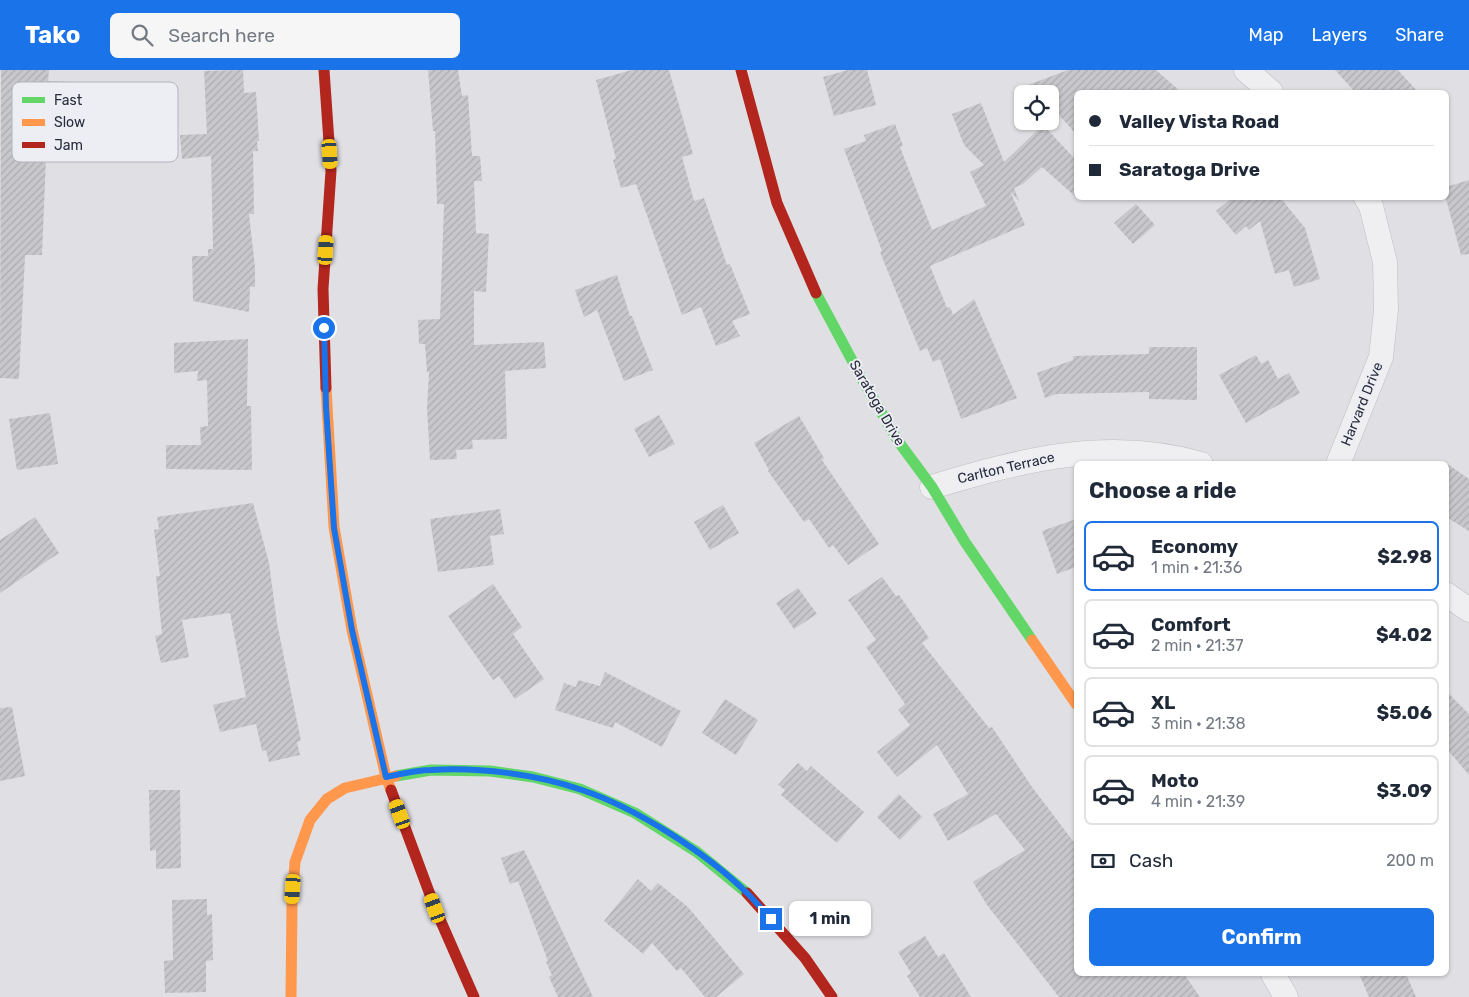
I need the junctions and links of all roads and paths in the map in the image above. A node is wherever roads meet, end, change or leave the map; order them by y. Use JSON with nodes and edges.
{"nodes":[{"id":1,"x":324,"y":70,"type":"edge"},
{"id":2,"x":741,"y":70,"type":"edge"},
{"id":3,"x":1246,"y":70,"type":"edge"},
{"id":4,"x":1269,"y":90,"type":"edge"},
{"id":5,"x":1367,"y":200,"type":"edge"},
{"id":6,"x":1191,"y":461,"type":"edge"},
{"id":7,"x":1339,"y":461,"type":"edge"},
{"id":8,"x":932,"y":487,"type":"junction"},
{"id":9,"x":1449,"y":596,"type":"edge"},
{"id":10,"x":1469,"y":610,"type":"edge"},
{"id":11,"x":1074,"y":701,"type":"edge"},
{"id":12,"x":386,"y":777,"type":"junction"},
{"id":13,"x":1274,"y":976,"type":"edge"},
{"id":14,"x":291,"y":997,"type":"edge"},
{"id":15,"x":474,"y":997,"type":"edge"},
{"id":16,"x":832,"y":997,"type":"edge"},
{"id":17,"x":1286,"y":997,"type":"edge"}],
"edges":[{"from":1,"to":12,"type":"street"},
{"from":2,"to":8,"type":"street","name":"Saratoga Drive"},
{"from":3,"to":4,"type":"street"},
{"from":5,"to":7,"type":"street","name":"Harvard Drive"},
{"from":6,"to":8,"type":"street","name":"Carlton Terrace"},
{"from":8,"to":11,"type":"street","name":"Saratoga Drive"},
{"from":9,"to":10,"type":"street"},
{"from":12,"to":14,"type":"street"},
{"from":12,"to":15,"type":"street"},
{"from":12,"to":16,"type":"street"},
{"from":13,"to":17,"type":"street"}]}
